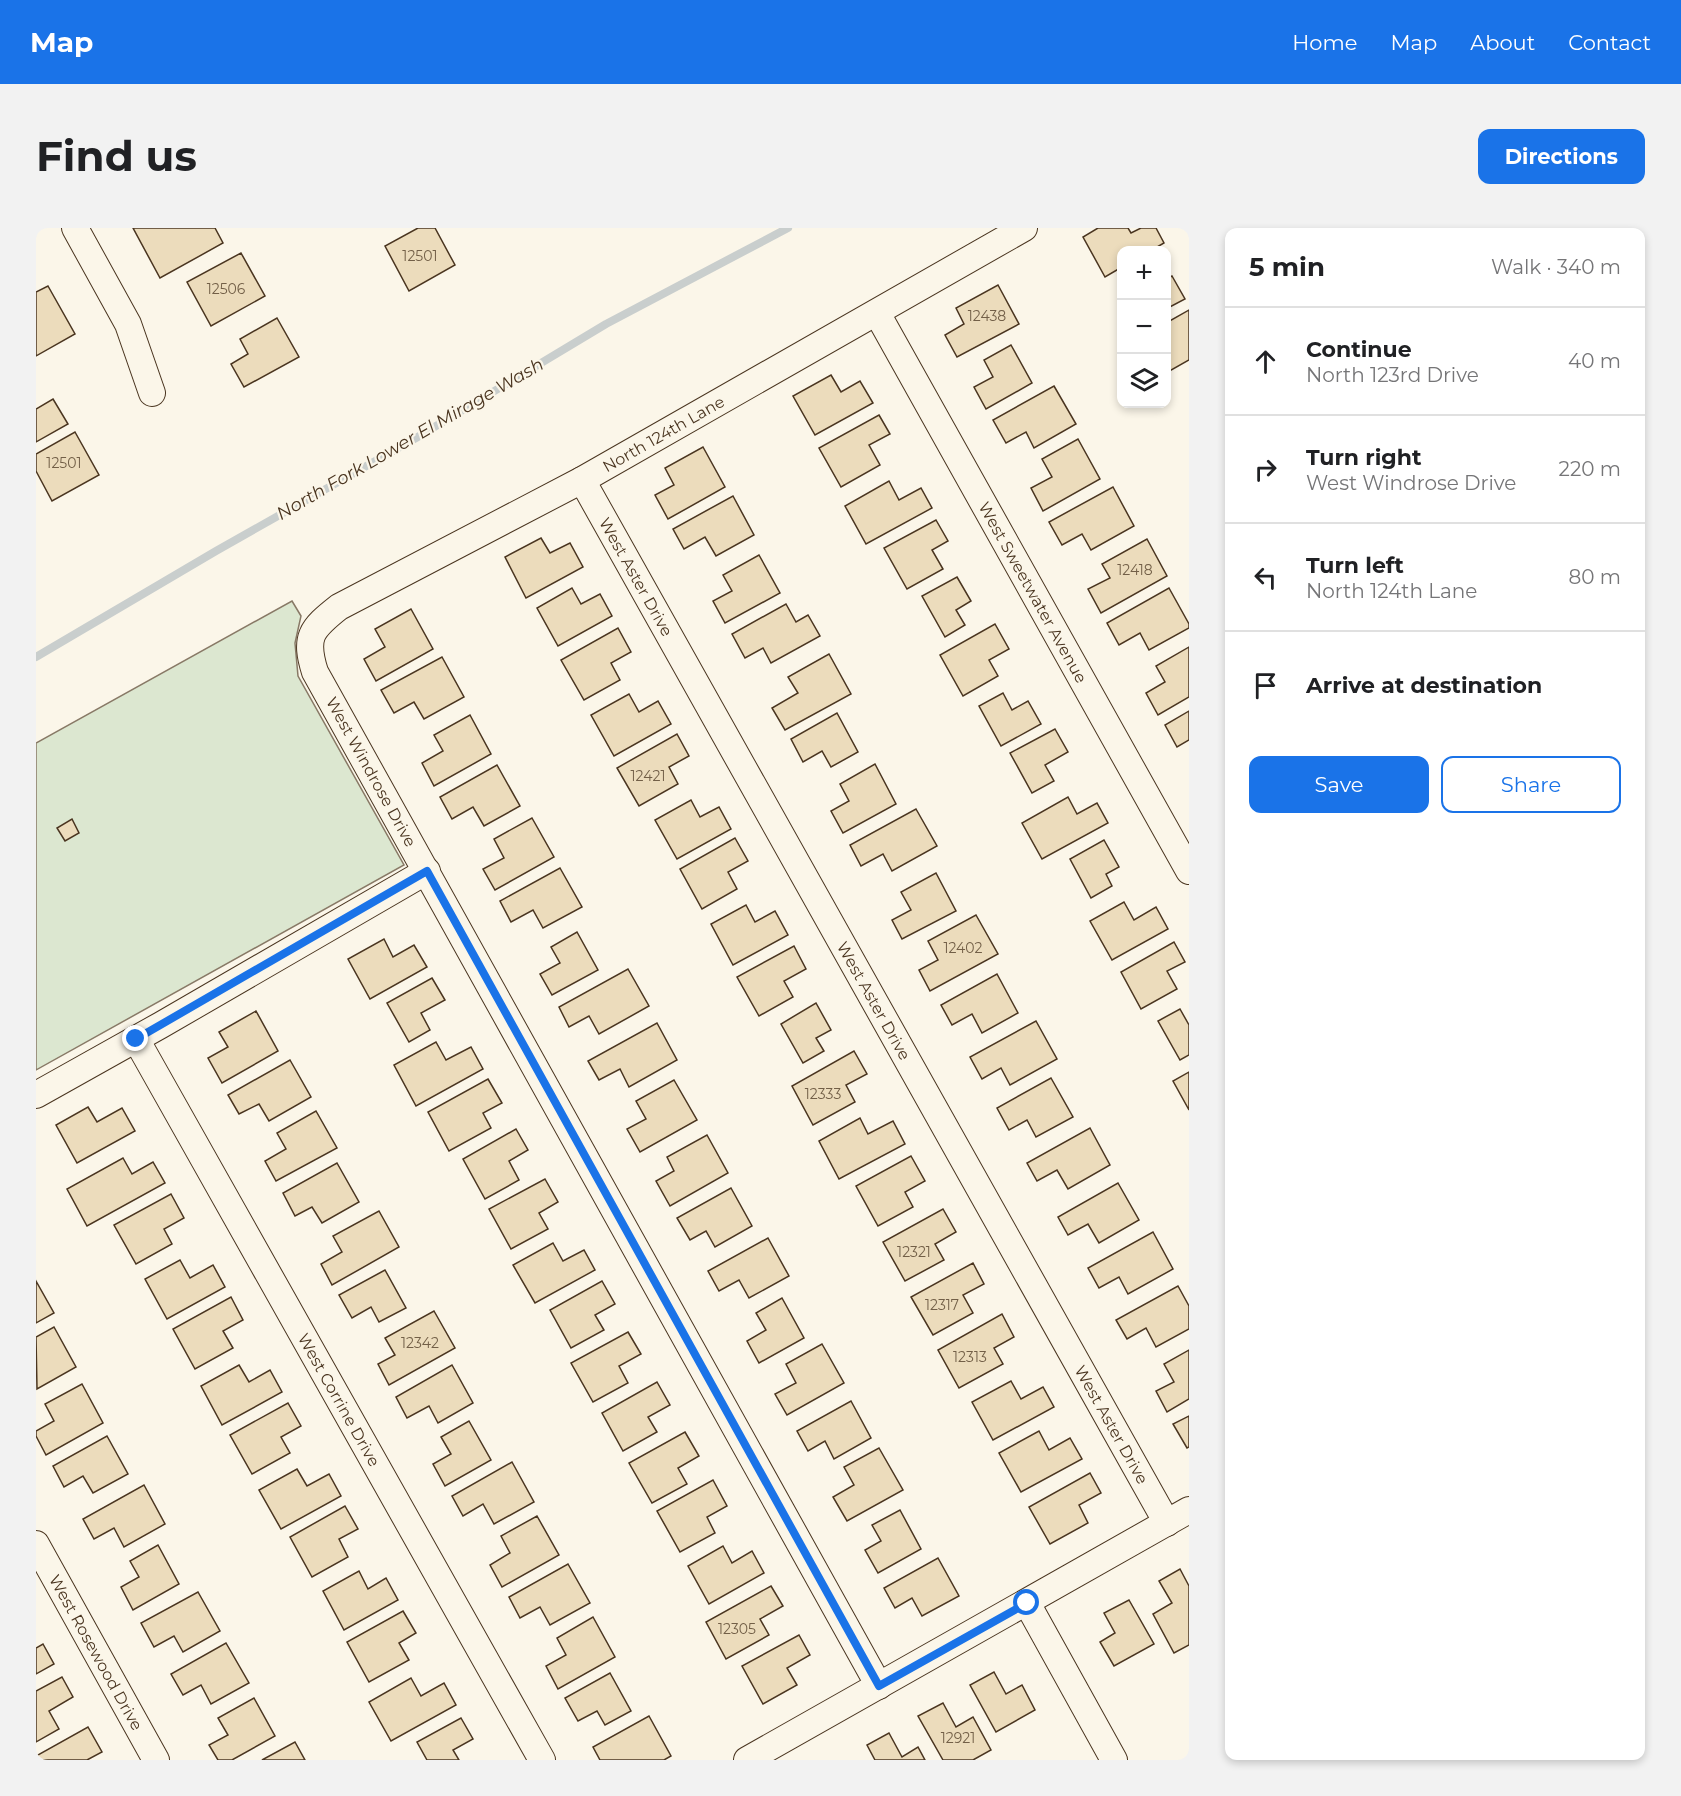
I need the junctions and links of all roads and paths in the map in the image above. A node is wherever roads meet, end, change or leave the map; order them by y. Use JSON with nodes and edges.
{"nodes":[{"id":1,"x":75,"y":228,"type":"edge"},
{"id":2,"x":1024,"y":228,"type":"edge"},
{"id":3,"x":877,"y":313,"type":"junction"},
{"id":4,"x":152,"y":393,"type":"dead end"},
{"id":5,"x":582,"y":480,"type":"junction"},
{"id":6,"x":309,"y":643,"type":"joint"},
{"id":7,"x":427,"y":871,"type":"junction"},
{"id":8,"x":1189,"y":871,"type":"edge"},
{"id":9,"x":136,"y":1039,"type":"junction"},
{"id":10,"x":36,"y":1095,"type":"edge"},
{"id":11,"x":1189,"y":1510,"type":"edge"},
{"id":12,"x":1167,"y":1523,"type":"junction"},
{"id":13,"x":36,"y":1544,"type":"edge"},
{"id":14,"x":1027,"y":1603,"type":"junction"},
{"id":15,"x":879,"y":1686,"type":"junction"},
{"id":16,"x":156,"y":1760,"type":"edge"},
{"id":17,"x":542,"y":1760,"type":"edge"},
{"id":18,"x":747,"y":1760,"type":"edge"},
{"id":19,"x":1114,"y":1760,"type":"edge"}],
"edges":[{"from":1,"to":4,"type":"street"},
{"from":2,"to":3,"type":"street","name":"North 124th Lane"},
{"from":3,"to":5,"type":"street","name":"North 124th Lane"},
{"from":3,"to":8,"type":"street","name":"West Sweetwater Avenue"},
{"from":5,"to":6,"type":"street","name":"North 124th Lane"},
{"from":5,"to":12,"type":"street","name":"West Aster Drive"},
{"from":6,"to":7,"type":"street","name":"West Windrose Drive"},
{"from":7,"to":9,"type":"street"},
{"from":7,"to":15,"type":"street","name":"West Windrose Drive"},
{"from":9,"to":10,"type":"street"},
{"from":9,"to":17,"type":"street","name":"West Corrine Drive"},
{"from":11,"to":12,"type":"street"},
{"from":12,"to":14,"type":"street"},
{"from":13,"to":16,"type":"street","name":"West Rosewood Drive"},
{"from":14,"to":15,"type":"street"},
{"from":14,"to":19,"type":"street"},
{"from":15,"to":18,"type":"street"}]}
